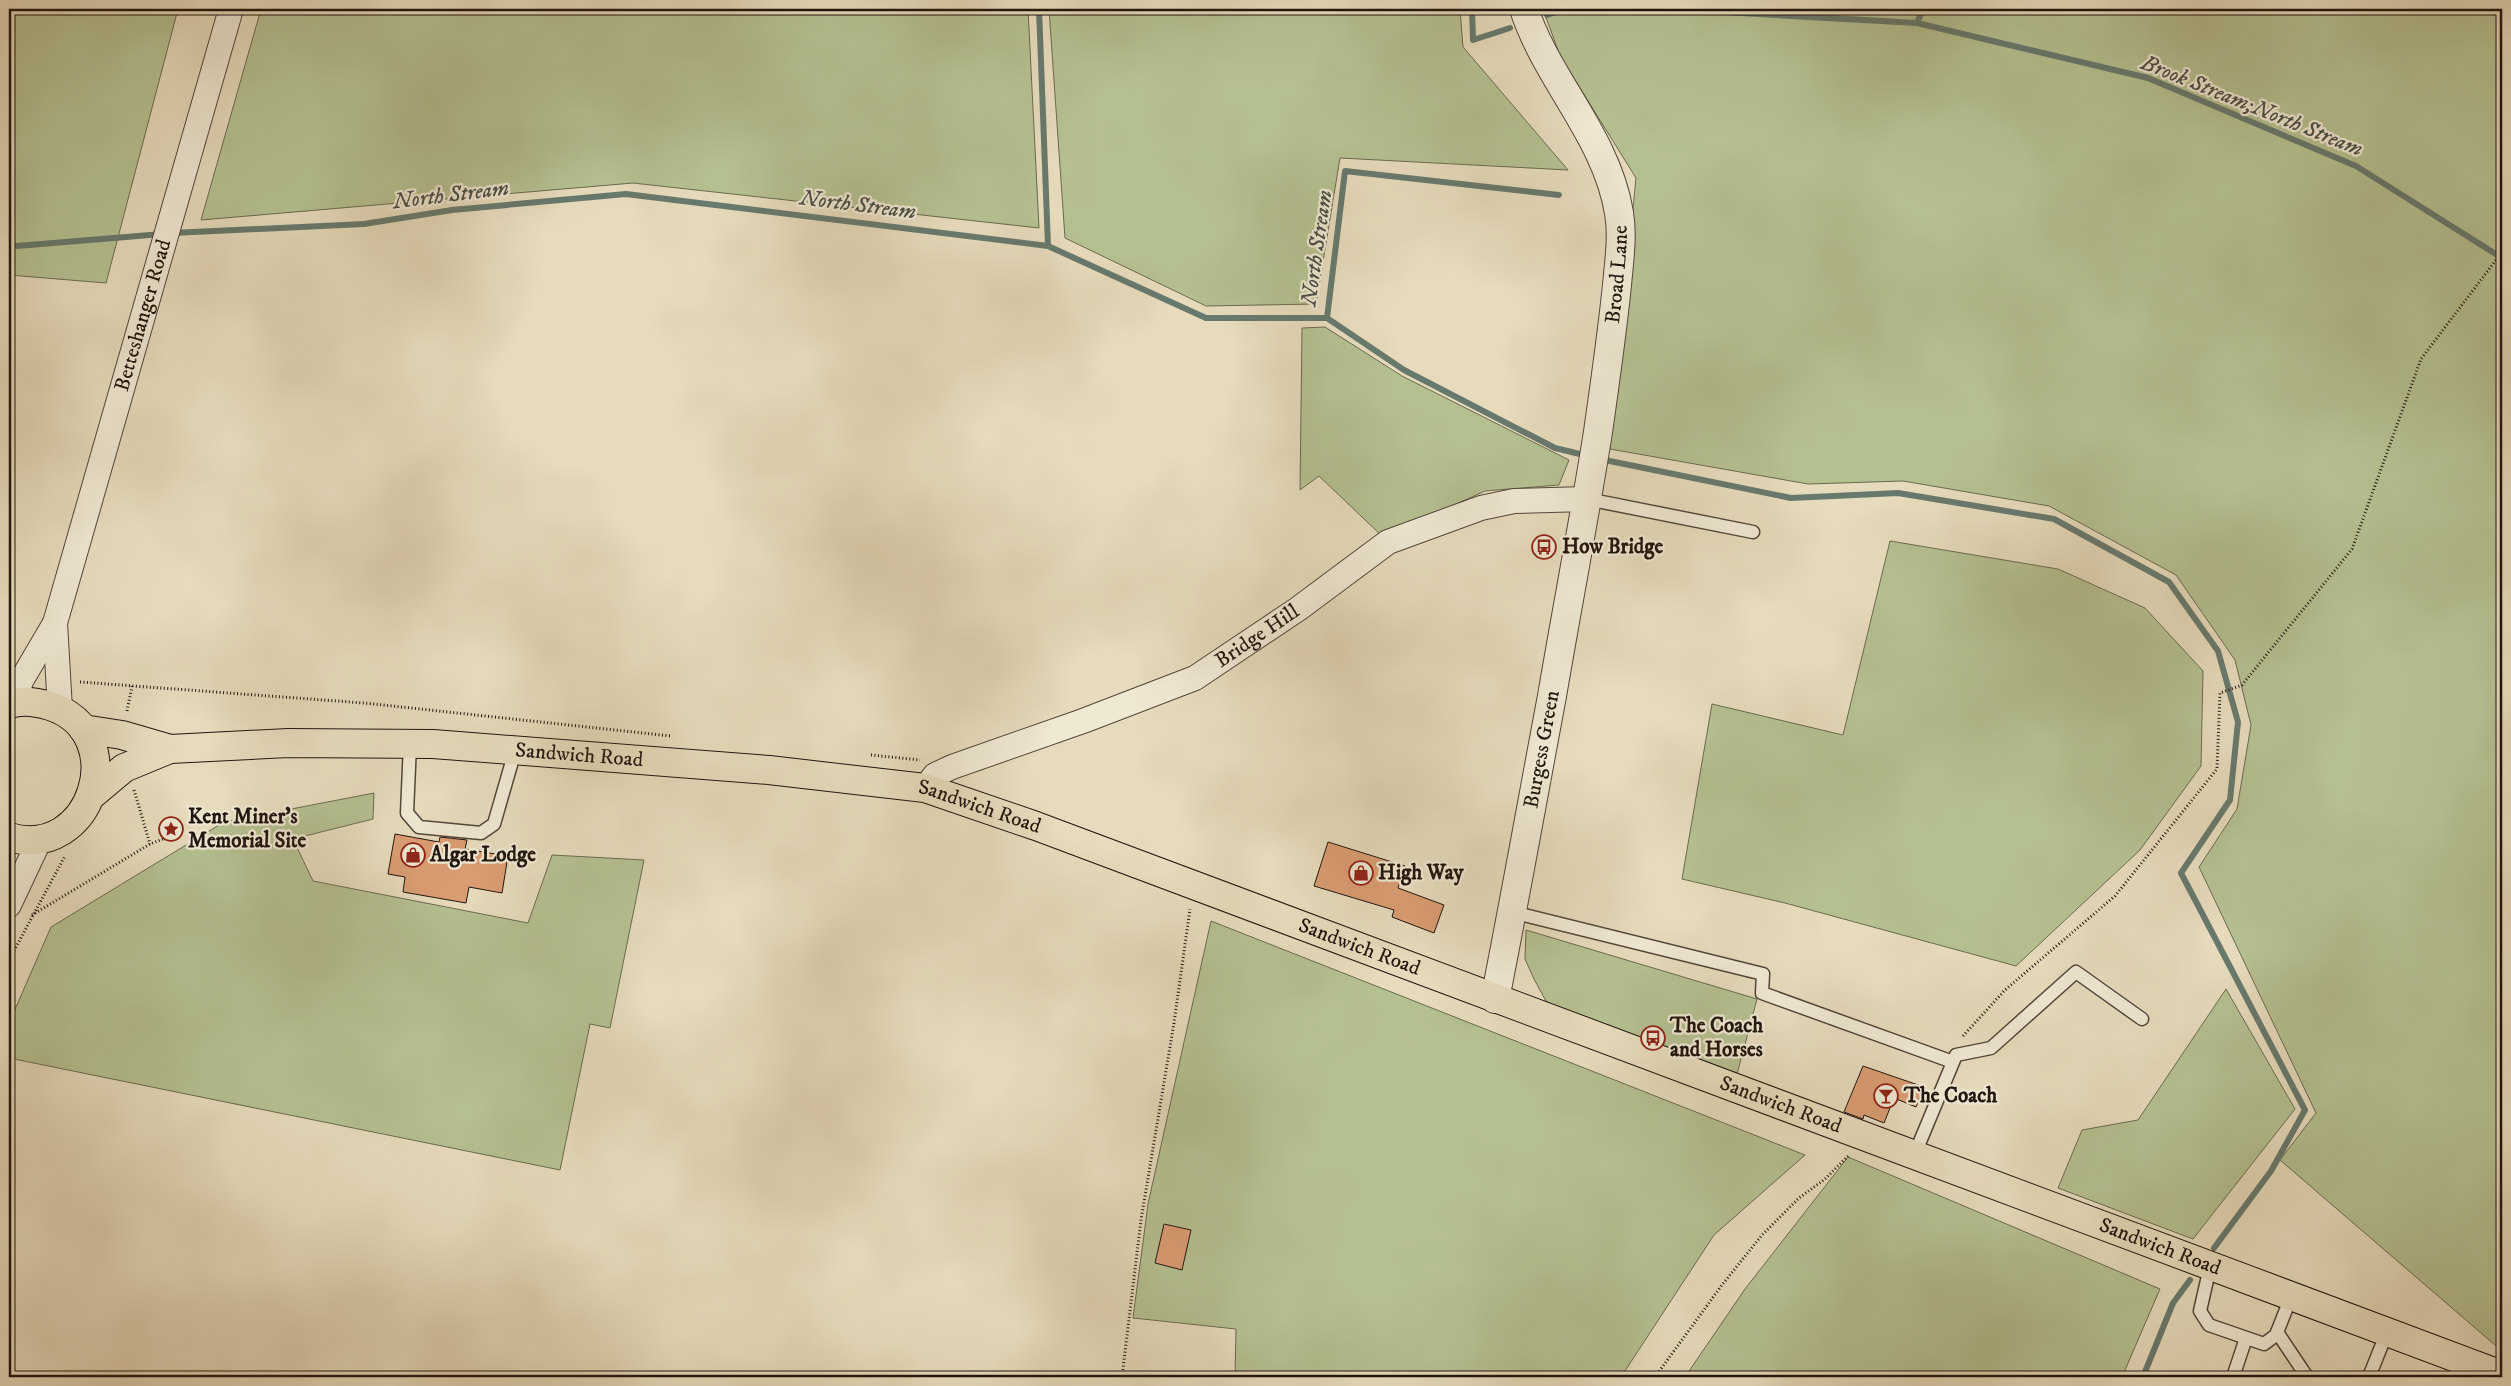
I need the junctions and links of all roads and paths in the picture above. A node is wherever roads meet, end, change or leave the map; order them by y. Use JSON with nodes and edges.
{"nodes":[{"id":1,"x":231,"y":9,"type":"edge"},
{"id":2,"x":1524,"y":9,"type":"edge"},
{"id":3,"x":2502,"y":252,"type":"edge"},
{"id":4,"x":1587,"y":499,"type":"junction"},
{"id":5,"x":1754,"y":532,"type":"dead end"},
{"id":6,"x":55,"y":623,"type":"junction"},
{"id":7,"x":75,"y":682,"type":"dead end"},
{"id":8,"x":12,"y":703,"type":"edge"},
{"id":9,"x":60,"y":709,"type":"junction"},
{"id":10,"x":83,"y":729,"type":"junction"},
{"id":11,"x":672,"y":736,"type":"dead end"},
{"id":12,"x":410,"y":744,"type":"junction"},
{"id":13,"x":170,"y":749,"type":"junction"},
{"id":14,"x":515,"y":751,"type":"junction"},
{"id":15,"x":865,"y":755,"type":"dead end"},
{"id":16,"x":952,"y":766,"type":"junction"},
{"id":17,"x":132,"y":783,"type":"dead end"},
{"id":18,"x":925,"y":788,"type":"junction"},
{"id":19,"x":92,"y":794,"type":"junction"},
{"id":20,"x":9,"y":837,"type":"edge"},
{"id":21,"x":40,"y":839,"type":"junction"},
{"id":22,"x":163,"y":839,"type":"dead end"},
{"id":23,"x":150,"y":844,"type":"junction"},
{"id":24,"x":66,"y":854,"type":"dead end"},
{"id":25,"x":1193,"y":887,"type":"junction"},
{"id":26,"x":9,"y":905,"type":"edge"},
{"id":27,"x":1512,"y":912,"type":"junction"},
{"id":28,"x":32,"y":916,"type":"junction"},
{"id":29,"x":9,"y":960,"type":"edge"},
{"id":30,"x":1495,"y":999,"type":"junction"},
{"id":31,"x":2142,"y":1019,"type":"dead end"},
{"id":32,"x":1955,"y":1058,"type":"junction"},
{"id":33,"x":1858,"y":1134,"type":"junction"},
{"id":34,"x":1914,"y":1156,"type":"junction"},
{"id":35,"x":2210,"y":1267,"type":"junction"},
{"id":36,"x":2291,"y":1297,"type":"junction"},
{"id":37,"x":2278,"y":1332,"type":"junction"},
{"id":38,"x":2386,"y":1332,"type":"junction"},
{"id":39,"x":2246,"y":1338,"type":"junction"},
{"id":40,"x":2502,"y":1375,"type":"edge"},
{"id":41,"x":1122,"y":1377,"type":"edge"},
{"id":42,"x":1655,"y":1377,"type":"edge"},
{"id":43,"x":2233,"y":1377,"type":"edge"},
{"id":44,"x":2307,"y":1377,"type":"edge"},
{"id":45,"x":2369,"y":1377,"type":"edge"}],
"edges":[{"from":1,"to":6,"type":"street","name":"Betteshanger Road"},
{"from":2,"to":4,"type":"street","name":"Broad Lane"},
{"from":3,"to":32,"type":"path"},
{"from":4,"to":5,"type":"lane"},
{"from":4,"to":16,"type":"street","name":"Bridge Hill"},
{"from":4,"to":27,"type":"street","name":"Burgess Green"},
{"from":6,"to":8,"type":"street","name":"Betteshanger Road"},
{"from":6,"to":9,"type":"street","name":"Betteshanger Road"},
{"from":7,"to":11,"type":"path"},
{"from":8,"to":9,"type":"main road"},
{"from":9,"to":10,"type":"main road"},
{"from":10,"to":13,"type":"main road","name":"Sandwich Road"},
{"from":10,"to":19,"type":"main road"},
{"from":12,"to":13,"type":"main road","name":"Sandwich Road"},
{"from":12,"to":14,"type":"main road","name":"Sandwich Road"},
{"from":12,"to":14,"type":"lane"},
{"from":13,"to":19,"type":"main road","name":"Sandwich Road"},
{"from":14,"to":18,"type":"main road","name":"Sandwich Road"},
{"from":15,"to":16,"type":"path"},
{"from":16,"to":18,"type":"street","name":"Bridge Hill"},
{"from":17,"to":23,"type":"path"},
{"from":18,"to":25,"type":"main road","name":"Sandwich Road"},
{"from":19,"to":21,"type":"main road"},
{"from":20,"to":21,"type":"main road"},
{"from":21,"to":26,"type":"street"},
{"from":22,"to":23,"type":"path"},
{"from":23,"to":28,"type":"path"},
{"from":24,"to":28,"type":"path"},
{"from":25,"to":30,"type":"main road","name":"Sandwich Road"},
{"from":25,"to":41,"type":"path"},
{"from":27,"to":30,"type":"street","name":"Burgess Green"},
{"from":27,"to":32,"type":"lane"},
{"from":28,"to":29,"type":"path"},
{"from":30,"to":33,"type":"main road","name":"Sandwich Road"},
{"from":31,"to":32,"type":"lane"},
{"from":32,"to":34,"type":"lane"},
{"from":33,"to":34,"type":"main road","name":"Sandwich Road"},
{"from":33,"to":42,"type":"path"},
{"from":34,"to":35,"type":"main road","name":"Sandwich Road"},
{"from":35,"to":36,"type":"main road","name":"Sandwich Road"},
{"from":35,"to":39,"type":"lane"},
{"from":36,"to":37,"type":"lane"},
{"from":36,"to":38,"type":"main road","name":"Sandwich Road"},
{"from":37,"to":39,"type":"lane"},
{"from":37,"to":44,"type":"lane"},
{"from":38,"to":40,"type":"main road","name":"Sandwich Road"},
{"from":38,"to":45,"type":"lane"},
{"from":39,"to":43,"type":"lane"}]}
